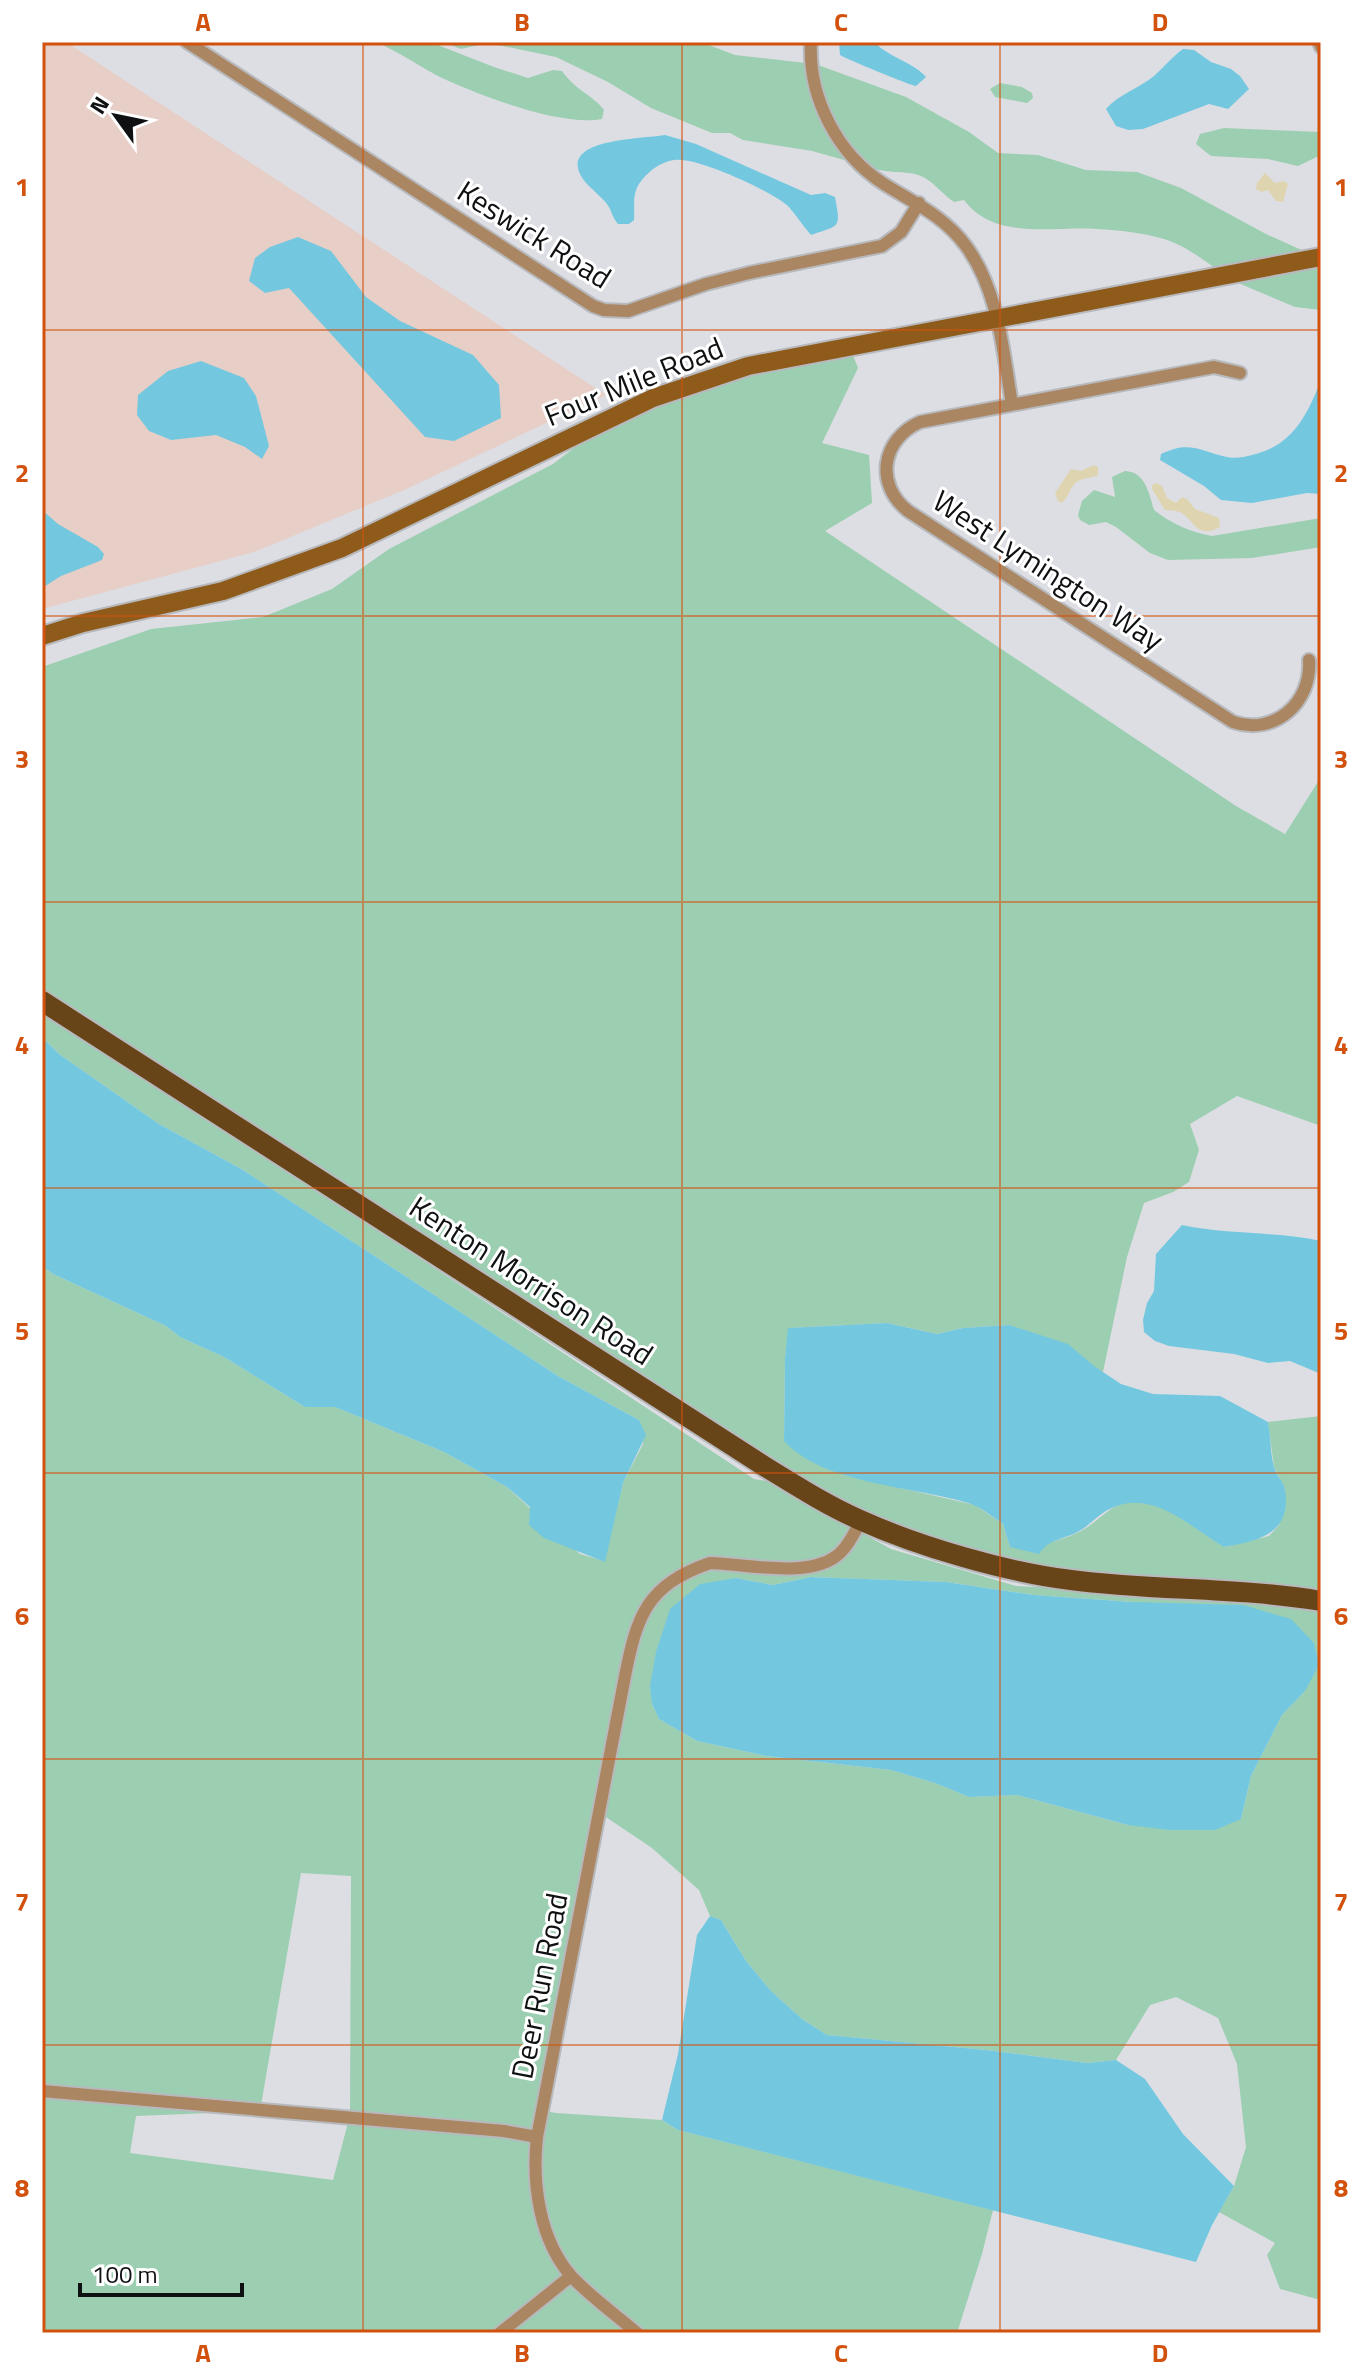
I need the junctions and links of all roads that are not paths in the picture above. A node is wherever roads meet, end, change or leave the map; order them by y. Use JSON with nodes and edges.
{"nodes":[{"id":1,"x":187,"y":42,"type":"edge"},
{"id":2,"x":811,"y":42,"type":"edge"},
{"id":3,"x":919,"y":203,"type":"junction"},
{"id":4,"x":1321,"y":257,"type":"edge"},
{"id":5,"x":997,"y":317,"type":"junction"},
{"id":6,"x":1240,"y":373,"type":"dead end"},
{"id":7,"x":1012,"y":404,"type":"junction"},
{"id":8,"x":42,"y":636,"type":"edge"},
{"id":9,"x":1309,"y":660,"type":"dead end"},
{"id":10,"x":42,"y":1001,"type":"edge"},
{"id":11,"x":861,"y":1521,"type":"junction"},
{"id":12,"x":1321,"y":1601,"type":"edge"},
{"id":13,"x":42,"y":2091,"type":"edge"},
{"id":14,"x":537,"y":2137,"type":"junction"},
{"id":15,"x":571,"y":2276,"type":"junction"},
{"id":16,"x":500,"y":2333,"type":"edge"},
{"id":17,"x":637,"y":2333,"type":"edge"}],
"edges":[{"from":1,"to":3,"type":"street","name":"Keswick Road"},
{"from":2,"to":3,"type":"street"},
{"from":3,"to":5,"type":"street"},
{"from":4,"to":5,"type":"main road","name":"Four Mile Road"},
{"from":5,"to":7,"type":"street"},
{"from":5,"to":8,"type":"main road","name":"Four Mile Road"},
{"from":6,"to":7,"type":"street","name":"West Lymington Way"},
{"from":7,"to":9,"type":"street","name":"West Lymington Way"},
{"from":10,"to":11,"type":"main road","name":"Kenton Morrison Road"},
{"from":11,"to":12,"type":"main road","name":"Kenton Morrison Road"},
{"from":11,"to":14,"type":"street","name":"Deer Run Road"},
{"from":13,"to":14,"type":"street"},
{"from":14,"to":15,"type":"street","name":"Deer Run Road"},
{"from":15,"to":16,"type":"street"},
{"from":15,"to":17,"type":"street"}]}
